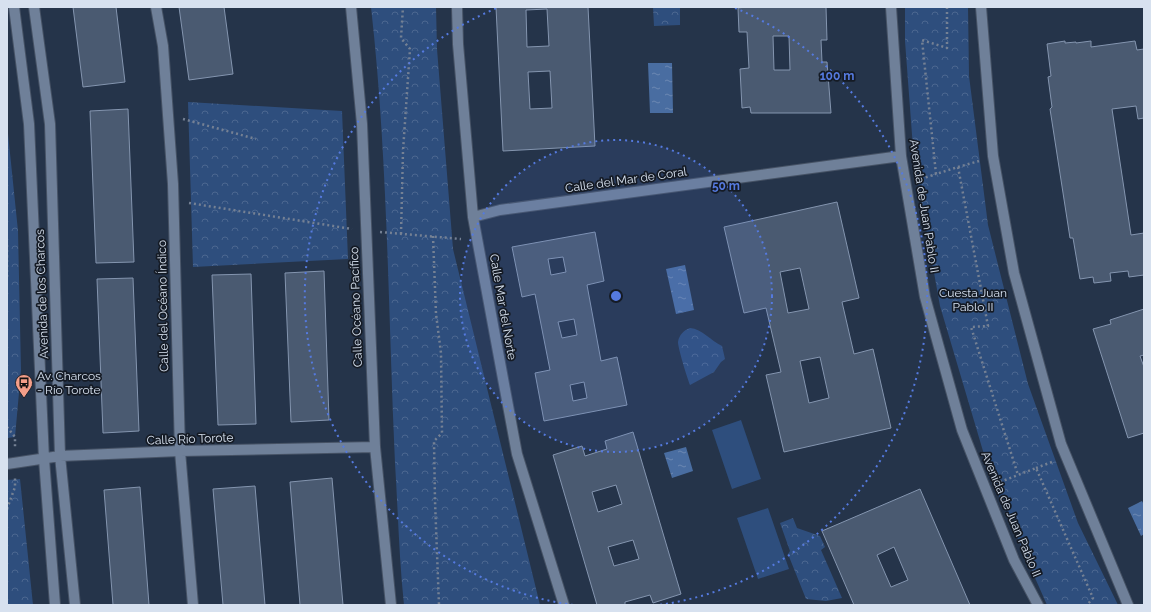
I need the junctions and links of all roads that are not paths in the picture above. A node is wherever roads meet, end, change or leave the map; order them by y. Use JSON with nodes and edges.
{"nodes":[{"id":1,"x":14,"y":7,"type":"edge"},
{"id":2,"x":34,"y":7,"type":"edge"},
{"id":3,"x":156,"y":7,"type":"edge"},
{"id":4,"x":351,"y":7,"type":"edge"},
{"id":5,"x":457,"y":7,"type":"edge"},
{"id":6,"x":891,"y":7,"type":"edge"},
{"id":7,"x":981,"y":7,"type":"edge"},
{"id":8,"x":901,"y":156,"type":"junction"},
{"id":9,"x":473,"y":217,"type":"junction"},
{"id":10,"x":375,"y":447,"type":"junction"},
{"id":11,"x":180,"y":452,"type":"junction"},
{"id":12,"x":60,"y":456,"type":"junction"},
{"id":13,"x":44,"y":459,"type":"junction"},
{"id":14,"x":7,"y":464,"type":"edge"},
{"id":15,"x":55,"y":605,"type":"edge"},
{"id":16,"x":75,"y":605,"type":"edge"},
{"id":17,"x":193,"y":605,"type":"edge"},
{"id":18,"x":391,"y":605,"type":"edge"},
{"id":19,"x":564,"y":605,"type":"edge"},
{"id":20,"x":1038,"y":605,"type":"edge"},
{"id":21,"x":1128,"y":605,"type":"edge"}],
"edges":[{"from":1,"to":13,"type":"street","name":"Avenida de los Charcos"},
{"from":2,"to":12,"type":"street","name":"Avenida de los Charcos"},
{"from":3,"to":11,"type":"street","name":"Calle del Océano Índico"},
{"from":4,"to":10,"type":"street","name":"Calle Océano Pacífico"},
{"from":5,"to":9,"type":"street","name":"Calle Mar del Norte"},
{"from":6,"to":8,"type":"street","name":"Avenida de Juan Pablo II"},
{"from":7,"to":21,"type":"street"},
{"from":8,"to":9,"type":"street","name":"Calle del Mar de Coral"},
{"from":8,"to":20,"type":"street","name":"Avenida de Juan Pablo II"},
{"from":9,"to":19,"type":"street","name":"Calle Mar del Norte"},
{"from":10,"to":11,"type":"street","name":"Calle Río Torote"},
{"from":10,"to":18,"type":"street","name":"Calle Océano Pacífico"},
{"from":11,"to":12,"type":"street","name":"Calle Río Torote"},
{"from":11,"to":17,"type":"street","name":"Calle del Océano Índico"},
{"from":12,"to":13,"type":"street","name":"Calle Río Torote"},
{"from":12,"to":16,"type":"street","name":"Avenida de los Charcos"},
{"from":13,"to":14,"type":"street","name":"Calle Río Torote"},
{"from":13,"to":15,"type":"street","name":"Avenida de los Charcos"}]}
